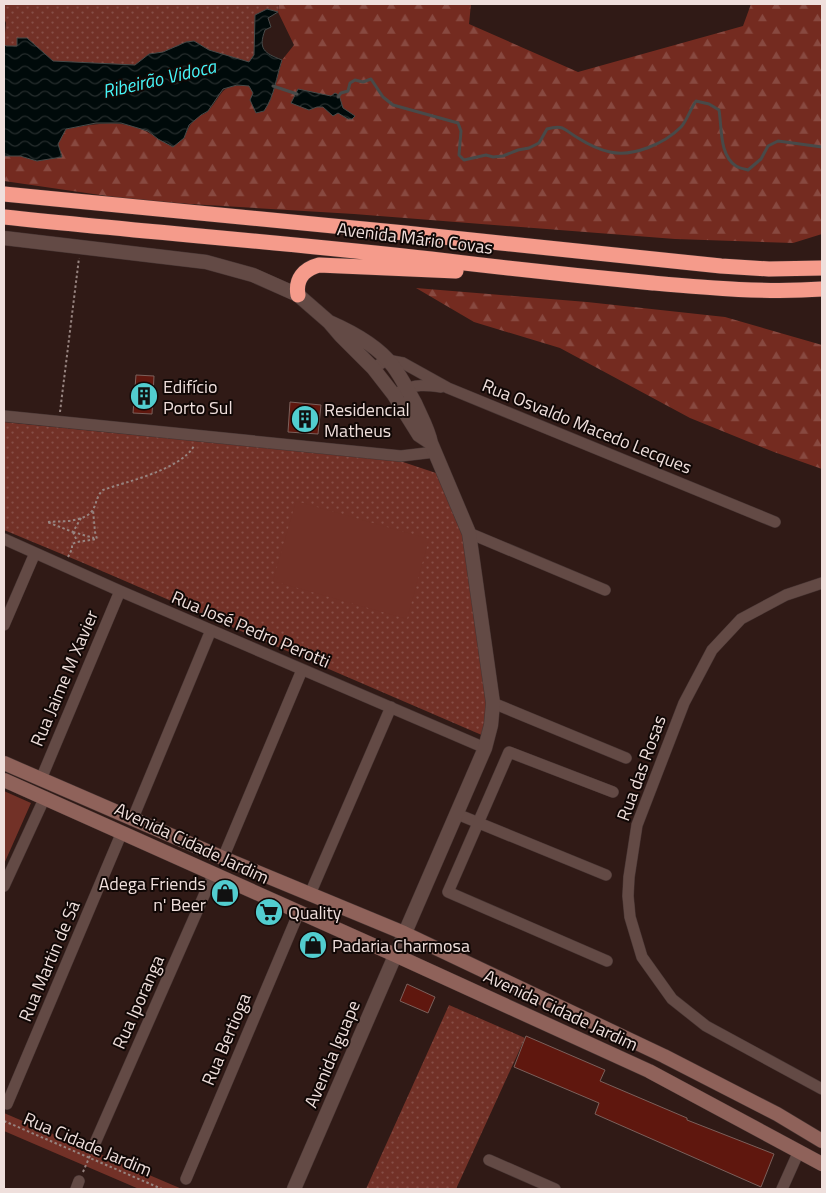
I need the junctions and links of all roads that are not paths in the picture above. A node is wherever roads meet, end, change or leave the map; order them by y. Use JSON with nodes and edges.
{"nodes":[{"id":1,"x":4,"y":194,"type":"edge"},
{"id":2,"x":4,"y":217,"type":"edge"},
{"id":3,"x":4,"y":238,"type":"edge"},
{"id":4,"x":822,"y":268,"type":"edge"},
{"id":5,"x":550,"y":274,"type":"junction"},
{"id":6,"x":822,"y":289,"type":"edge"},
{"id":7,"x":298,"y":295,"type":"junction"},
{"id":8,"x":329,"y":322,"type":"junction"},
{"id":9,"x":387,"y":360,"type":"junction"},
{"id":10,"x":373,"y":368,"type":"junction"},
{"id":11,"x":406,"y":388,"type":"junction"},
{"id":12,"x":448,"y":388,"type":"junction"},
{"id":13,"x":394,"y":395,"type":"junction"},
{"id":14,"x":4,"y":416,"type":"edge"},
{"id":15,"x":433,"y":447,"type":"junction"},
{"id":16,"x":775,"y":522,"type":"dead end"},
{"id":17,"x":469,"y":533,"type":"junction"},
{"id":18,"x":4,"y":539,"type":"edge"},
{"id":19,"x":35,"y":553,"type":"junction"},
{"id":20,"x":822,"y":583,"type":"edge"},
{"id":21,"x":605,"y":590,"type":"dead end"},
{"id":22,"x":120,"y":591,"type":"junction"},
{"id":23,"x":4,"y":625,"type":"edge"},
{"id":24,"x":211,"y":630,"type":"junction"},
{"id":25,"x":302,"y":670,"type":"junction"},
{"id":26,"x":493,"y":703,"type":"junction"},
{"id":27,"x":391,"y":707,"type":"junction"},
{"id":28,"x":486,"y":748,"type":"junction"},
{"id":29,"x":626,"y":758,"type":"dead end"},
{"id":30,"x":4,"y":762,"type":"edge"},
{"id":31,"x":41,"y":778,"type":"junction"},
{"id":32,"x":4,"y":780,"type":"edge"},
{"id":33,"x":613,"y":792,"type":"dead end"},
{"id":34,"x":45,"y":797,"type":"junction"},
{"id":35,"x":457,"y":814,"type":"junction"},
{"id":36,"x":133,"y":818,"type":"junction"},
{"id":37,"x":478,"y":823,"type":"junction"},
{"id":38,"x":122,"y":832,"type":"junction"},
{"id":39,"x":223,"y":858,"type":"junction"},
{"id":40,"x":258,"y":873,"type":"junction"},
{"id":41,"x":213,"y":875,"type":"junction"},
{"id":42,"x":606,"y":875,"type":"dead end"},
{"id":43,"x":4,"y":886,"type":"edge"},
{"id":44,"x":250,"y":891,"type":"junction"},
{"id":45,"x":310,"y":894,"type":"junction"},
{"id":46,"x":299,"y":912,"type":"junction"},
{"id":47,"x":404,"y":933,"type":"junction"},
{"id":48,"x":395,"y":955,"type":"junction"},
{"id":49,"x":607,"y":961,"type":"dead end"},
{"id":50,"x":822,"y":1089,"type":"edge"},
{"id":51,"x":8,"y":1104,"type":"dead end"},
{"id":52,"x":822,"y":1141,"type":"edge"},
{"id":53,"x":95,"y":1143,"type":"road end"},
{"id":54,"x":799,"y":1151,"type":"junction"},
{"id":55,"x":489,"y":1160,"type":"dead end"},
{"id":56,"x":822,"y":1164,"type":"edge"},
{"id":57,"x":186,"y":1179,"type":"dead end"},
{"id":58,"x":294,"y":1189,"type":"edge"},
{"id":59,"x":556,"y":1189,"type":"edge"},
{"id":60,"x":782,"y":1189,"type":"edge"}],
"edges":[{"from":1,"to":4,"type":"highway","name":"Avenida Mário Covas"},
{"from":2,"to":5,"type":"highway","name":"Avenida Mário Covas"},
{"from":3,"to":7,"type":"street"},
{"from":5,"to":6,"type":"highway","name":"Avenida Mário Covas"},
{"from":5,"to":7,"type":"highway"},
{"from":7,"to":8,"type":"street"},
{"from":8,"to":9,"type":"street","name":"Avenida Iguape"},
{"from":8,"to":10,"type":"street"},
{"from":9,"to":10,"type":"street"},
{"from":9,"to":11,"type":"street","name":"Avenida Iguape"},
{"from":9,"to":12,"type":"street","name":"Rua Osvaldo Macedo Lecques"},
{"from":10,"to":13,"type":"street"},
{"from":11,"to":12,"type":"street"},
{"from":11,"to":13,"type":"street"},
{"from":11,"to":15,"type":"street","name":"Avenida Iguape"},
{"from":12,"to":16,"type":"street","name":"Rua Osvaldo Macedo Lecques"},
{"from":13,"to":15,"type":"street"},
{"from":14,"to":15,"type":"street"},
{"from":15,"to":17,"type":"street","name":"Avenida Iguape"},
{"from":17,"to":21,"type":"street"},
{"from":17,"to":26,"type":"street","name":"Avenida Iguape"},
{"from":18,"to":19,"type":"street","name":"Rua José Pedro Perotti"},
{"from":19,"to":22,"type":"street","name":"Rua José Pedro Perotti"},
{"from":19,"to":23,"type":"street"},
{"from":20,"to":50,"type":"street","name":"Rua das Rosas"},
{"from":22,"to":24,"type":"street","name":"Rua José Pedro Perotti"},
{"from":22,"to":31,"type":"street","name":"Rua Jaime M Xavier"},
{"from":24,"to":25,"type":"street","name":"Rua José Pedro Perotti"},
{"from":24,"to":36,"type":"street"},
{"from":25,"to":27,"type":"street","name":"Rua José Pedro Perotti"},
{"from":25,"to":39,"type":"street"},
{"from":26,"to":28,"type":"street","name":"Avenida Iguape"},
{"from":26,"to":29,"type":"street"},
{"from":27,"to":28,"type":"street","name":"Rua José Pedro Perotti"},
{"from":27,"to":45,"type":"street"},
{"from":28,"to":35,"type":"street","name":"Avenida Iguape"},
{"from":30,"to":31,"type":"main road","name":"Avenida Cidade Jardim"},
{"from":31,"to":36,"type":"main road","name":"Avenida Cidade Jardim"},
{"from":32,"to":34,"type":"main road","name":"Avenida Cidade Jardim"},
{"from":33,"to":37,"type":"street"},
{"from":34,"to":38,"type":"main road","name":"Avenida Cidade Jardim"},
{"from":34,"to":43,"type":"street"},
{"from":35,"to":37,"type":"street"},
{"from":35,"to":47,"type":"street","name":"Avenida Iguape"},
{"from":36,"to":39,"type":"main road","name":"Avenida Cidade Jardim"},
{"from":37,"to":42,"type":"street"},
{"from":37,"to":49,"type":"street"},
{"from":38,"to":41,"type":"main road","name":"Avenida Cidade Jardim"},
{"from":38,"to":51,"type":"street","name":"Rua Martin de Sá"},
{"from":39,"to":40,"type":"main road","name":"Avenida Cidade Jardim"},
{"from":40,"to":44,"type":"main road"},
{"from":40,"to":45,"type":"main road","name":"Avenida Cidade Jardim"},
{"from":41,"to":44,"type":"main road","name":"Avenida Cidade Jardim"},
{"from":41,"to":53,"type":"street","name":"Rua Iporanga"},
{"from":44,"to":46,"type":"main road","name":"Avenida Cidade Jardim"},
{"from":45,"to":47,"type":"main road","name":"Avenida Cidade Jardim"},
{"from":46,"to":48,"type":"main road","name":"Avenida Cidade Jardim"},
{"from":46,"to":57,"type":"street","name":"Rua Bertioga"},
{"from":47,"to":48,"type":"street","name":"Avenida Iguape"},
{"from":47,"to":52,"type":"main road","name":"Avenida Cidade Jardim"},
{"from":48,"to":54,"type":"main road","name":"Avenida Cidade Jardim"},
{"from":48,"to":58,"type":"street","name":"Avenida Iguape"},
{"from":54,"to":56,"type":"main road","name":"Avenida Cidade Jardim"},
{"from":54,"to":60,"type":"street"},
{"from":55,"to":59,"type":"street"}]}
